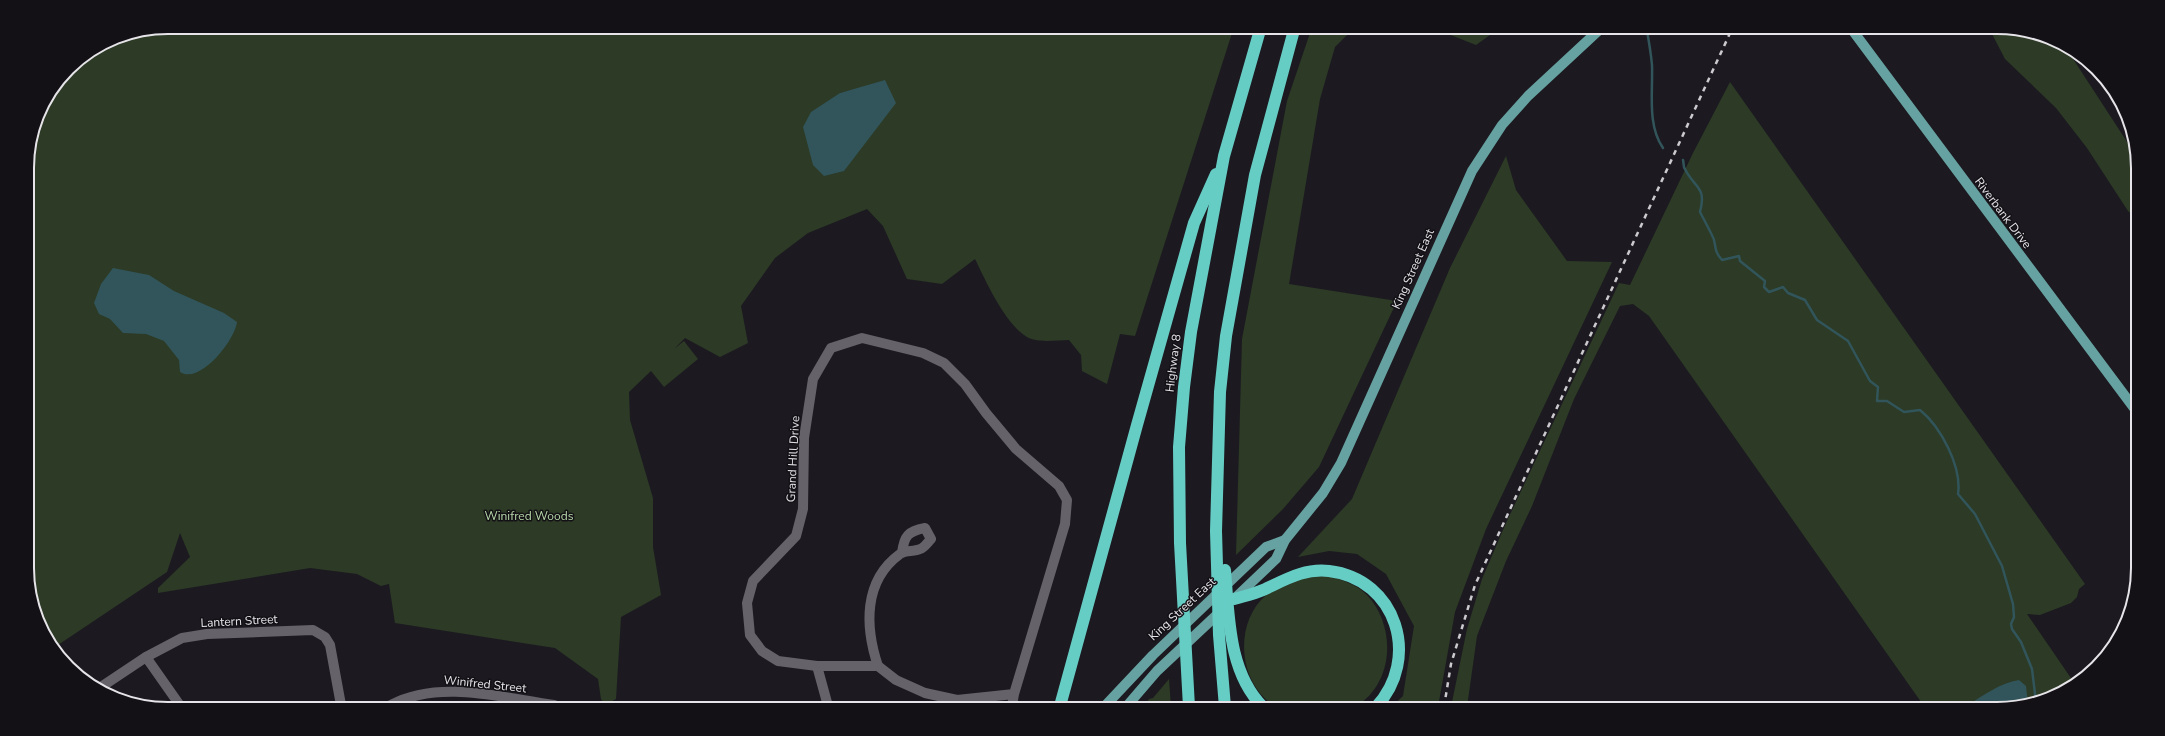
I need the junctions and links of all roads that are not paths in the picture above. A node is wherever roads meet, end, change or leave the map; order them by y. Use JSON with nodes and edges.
{"nodes":[{"id":1,"x":1259,"y":34,"type":"edge"},
{"id":2,"x":1293,"y":34,"type":"edge"},
{"id":3,"x":1595,"y":34,"type":"edge"},
{"id":4,"x":1855,"y":34,"type":"edge"},
{"id":5,"x":1224,"y":156,"type":"junction"},
{"id":6,"x":2131,"y":404,"type":"edge"},
{"id":7,"x":1216,"y":531,"type":"junction"},
{"id":8,"x":1285,"y":540,"type":"junction"},
{"id":9,"x":902,"y":553,"type":"dead end"},
{"id":10,"x":1234,"y":599,"type":"junction"},
{"id":11,"x":146,"y":657,"type":"junction"},
{"id":12,"x":817,"y":666,"type":"junction"},
{"id":13,"x":878,"y":666,"type":"junction"},
{"id":14,"x":104,"y":685,"type":"edge"},
{"id":15,"x":1014,"y":694,"type":"junction"},
{"id":16,"x":178,"y":702,"type":"edge"},
{"id":17,"x":340,"y":702,"type":"edge"},
{"id":18,"x":397,"y":702,"type":"edge"},
{"id":19,"x":530,"y":702,"type":"edge"},
{"id":20,"x":827,"y":702,"type":"edge"},
{"id":21,"x":1013,"y":702,"type":"edge"},
{"id":22,"x":1061,"y":702,"type":"edge"},
{"id":23,"x":1108,"y":702,"type":"edge"},
{"id":24,"x":1130,"y":702,"type":"edge"},
{"id":25,"x":1189,"y":702,"type":"edge"},
{"id":26,"x":1225,"y":702,"type":"edge"},
{"id":27,"x":1259,"y":702,"type":"edge"},
{"id":28,"x":1380,"y":702,"type":"edge"}],
"edges":[{"from":1,"to":5,"type":"highway","name":"Highway 8"},
{"from":2,"to":7,"type":"highway"},
{"from":3,"to":8,"type":"main road","name":"King Street East"},
{"from":4,"to":6,"type":"main road","name":"Riverbank Drive"},
{"from":5,"to":22,"type":"highway"},
{"from":5,"to":25,"type":"highway","name":"Highway 8"},
{"from":7,"to":26,"type":"highway"},
{"from":7,"to":27,"type":"highway"},
{"from":8,"to":10,"type":"main road","name":"King Street East"},
{"from":8,"to":23,"type":"main road","name":"King Street East"},
{"from":9,"to":13,"type":"street"},
{"from":10,"to":24,"type":"main road","name":"King Street East"},
{"from":10,"to":28,"type":"highway"},
{"from":11,"to":14,"type":"street","name":"Lantern Street"},
{"from":11,"to":16,"type":"street"},
{"from":11,"to":17,"type":"street","name":"Lantern Street"},
{"from":12,"to":13,"type":"street","name":"Grand Hill Drive"},
{"from":12,"to":15,"type":"street","name":"Grand Hill Drive"},
{"from":12,"to":20,"type":"street"},
{"from":13,"to":15,"type":"street"},
{"from":15,"to":21,"type":"street","name":"Grand Hill Drive"},
{"from":18,"to":19,"type":"street","name":"Winifred Street"}]}
